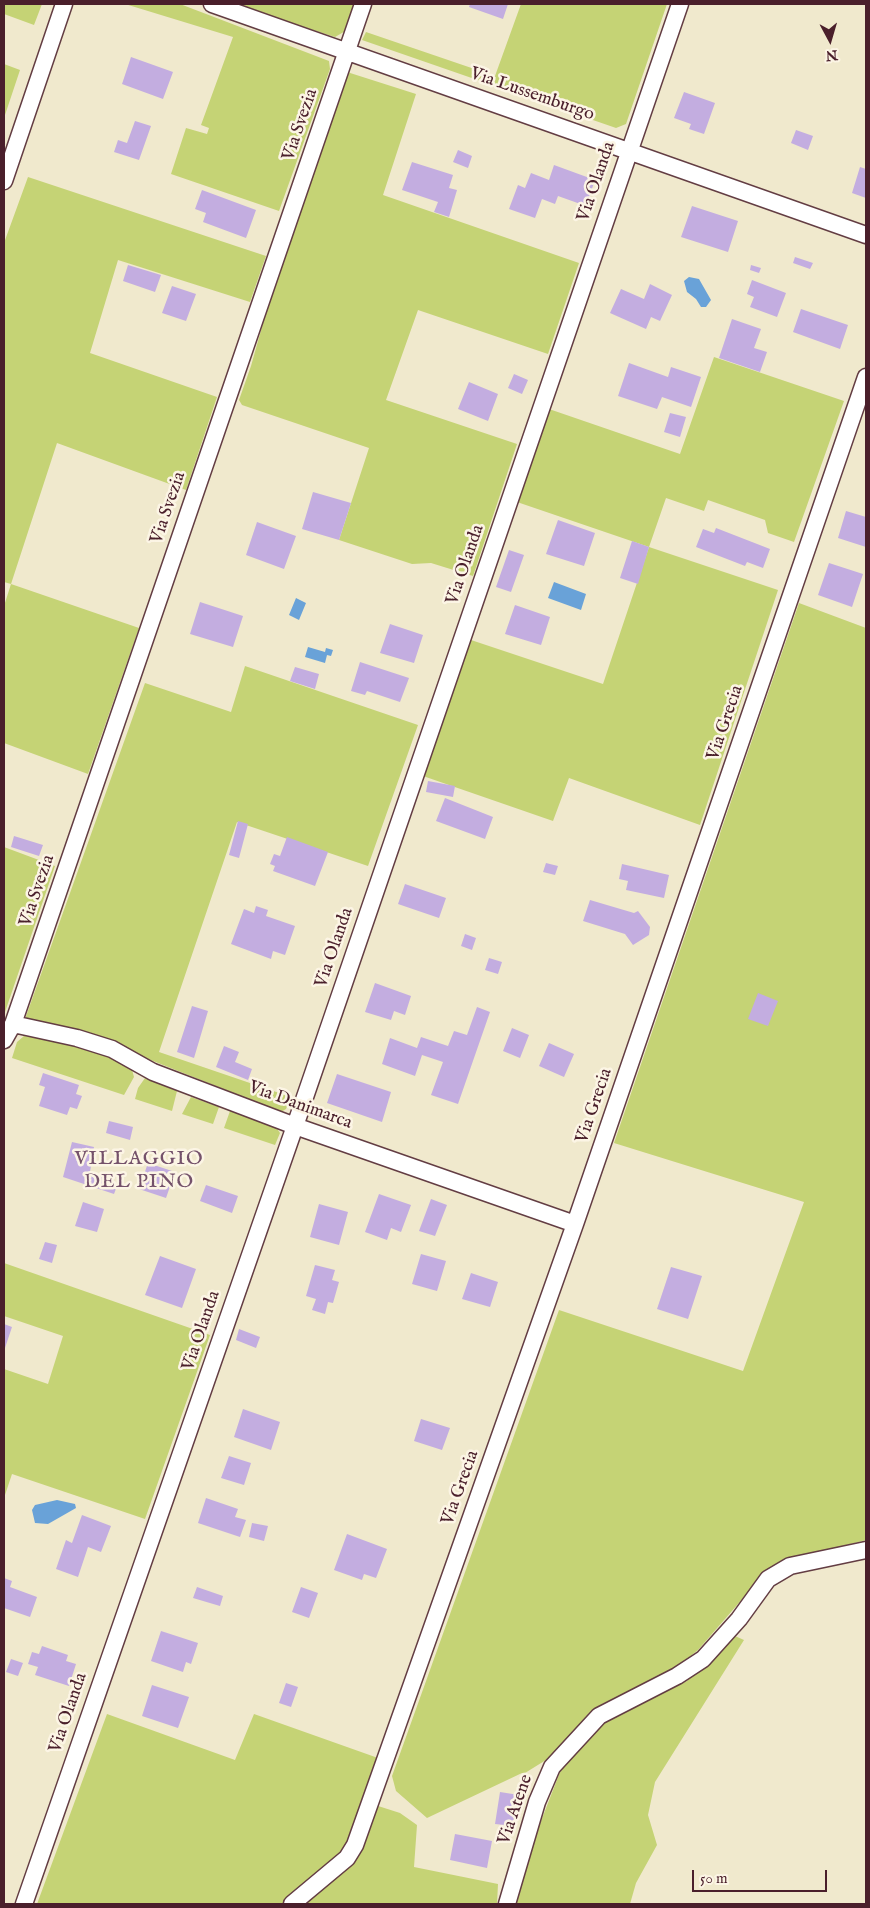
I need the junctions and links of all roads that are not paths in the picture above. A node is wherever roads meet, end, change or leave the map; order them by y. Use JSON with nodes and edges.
{"nodes":[{"id":1,"x":64,"y":4,"type":"edge"},
{"id":2,"x":212,"y":4,"type":"edge"},
{"id":3,"x":363,"y":4,"type":"edge"},
{"id":4,"x":680,"y":4,"type":"edge"},
{"id":5,"x":347,"y":52,"type":"junction"},
{"id":6,"x":629,"y":150,"type":"junction"},
{"id":7,"x":4,"y":181,"type":"edge"},
{"id":8,"x":866,"y":235,"type":"edge"},
{"id":9,"x":866,"y":377,"type":"edge"},
{"id":10,"x":13,"y":1024,"type":"junction"},
{"id":11,"x":4,"y":1040,"type":"edge"},
{"id":12,"x":295,"y":1126,"type":"junction"},
{"id":13,"x":575,"y":1224,"type":"junction"},
{"id":14,"x":866,"y":1550,"type":"edge"},
{"id":15,"x":24,"y":1904,"type":"edge"},
{"id":16,"x":292,"y":1904,"type":"edge"},
{"id":17,"x":507,"y":1904,"type":"edge"}],
"edges":[{"from":1,"to":7,"type":"street"},
{"from":2,"to":5,"type":"street","name":"Via Lussemburgo"},
{"from":3,"to":5,"type":"street","name":"Via Svezia"},
{"from":4,"to":6,"type":"street","name":"Via Olanda"},
{"from":5,"to":6,"type":"street","name":"Via Lussemburgo"},
{"from":5,"to":10,"type":"street","name":"Via Svezia"},
{"from":6,"to":8,"type":"street","name":"Via Lussemburgo"},
{"from":6,"to":12,"type":"street","name":"Via Olanda"},
{"from":9,"to":13,"type":"street","name":"Via Grecia"},
{"from":10,"to":11,"type":"street","name":"Via Svezia"},
{"from":10,"to":12,"type":"street","name":"Via Danimarca"},
{"from":12,"to":13,"type":"street","name":"Via Danimarca"},
{"from":12,"to":15,"type":"street","name":"Via Olanda"},
{"from":13,"to":16,"type":"street","name":"Via Grecia"},
{"from":14,"to":17,"type":"street","name":"Via Atene"}]}
